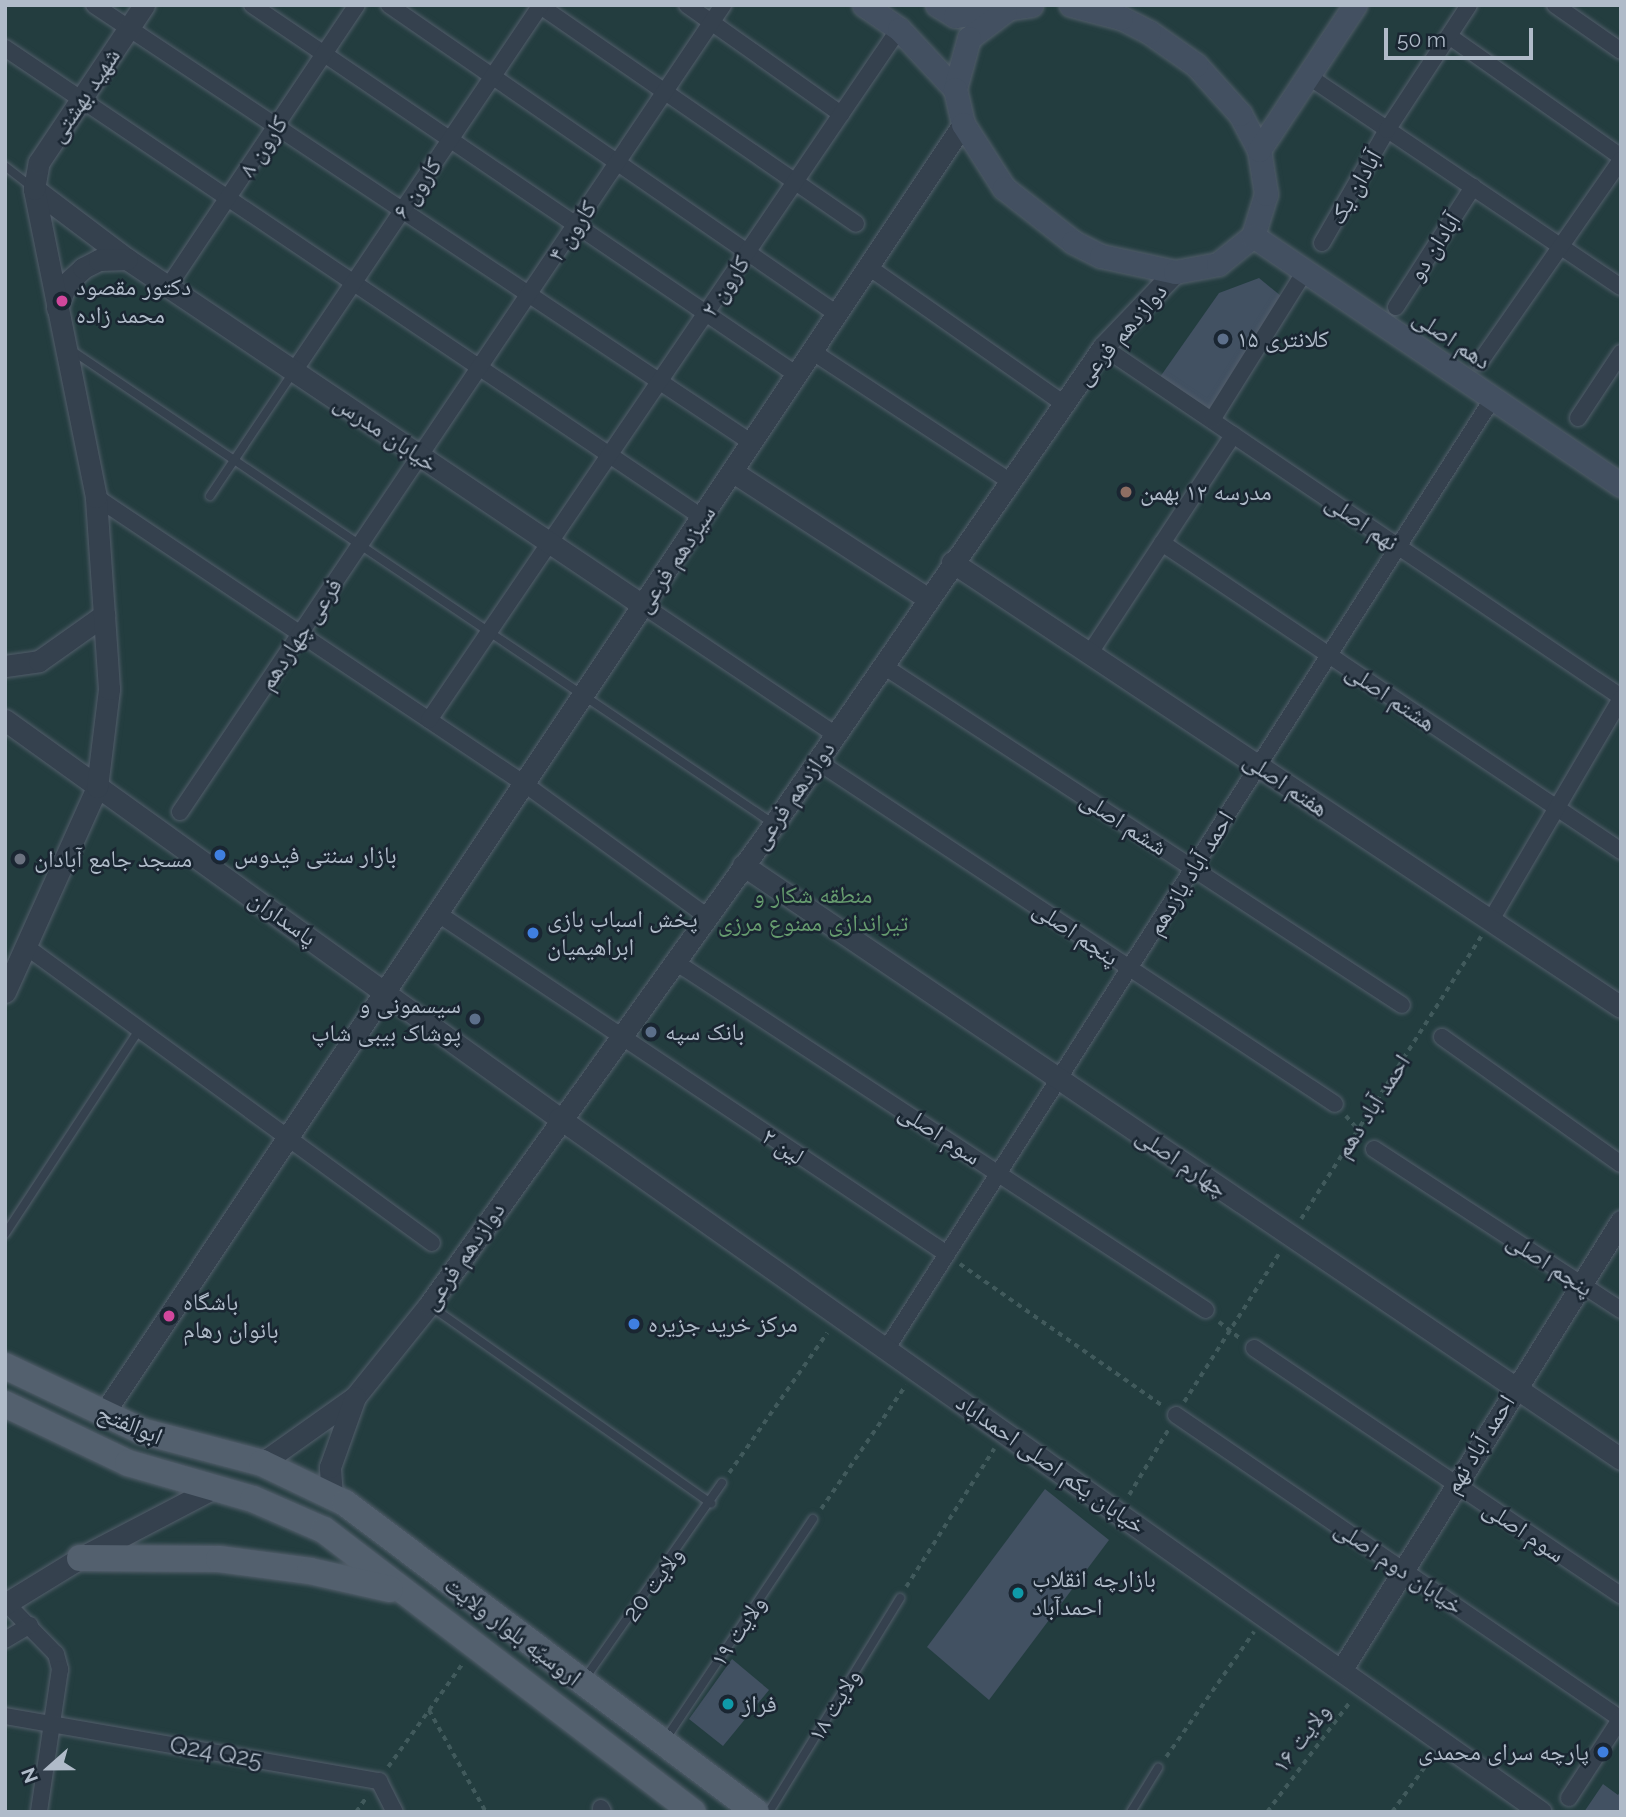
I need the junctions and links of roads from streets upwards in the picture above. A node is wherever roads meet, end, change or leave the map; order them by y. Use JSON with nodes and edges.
{"nodes":[{"id":1,"x":94,"y":5,"type":"edge"},
{"id":2,"x":144,"y":5,"type":"edge"},
{"id":3,"x":252,"y":5,"type":"edge"},
{"id":4,"x":357,"y":5,"type":"edge"},
{"id":5,"x":389,"y":5,"type":"edge"},
{"id":6,"x":687,"y":5,"type":"edge"},
{"id":7,"x":723,"y":5,"type":"edge"},
{"id":8,"x":864,"y":5,"type":"edge"},
{"id":9,"x":937,"y":5,"type":"edge"},
{"id":10,"x":1031,"y":5,"type":"edge"},
{"id":11,"x":1071,"y":5,"type":"edge"},
{"id":12,"x":1355,"y":5,"type":"edge"},
{"id":13,"x":1469,"y":5,"type":"edge"},
{"id":14,"x":1555,"y":5,"type":"edge"},
{"id":15,"x":540,"y":6,"type":"edge"},
{"id":16,"x":1005,"y":10,"type":"junction"},
{"id":17,"x":712,"y":22,"type":"junction"},
{"id":18,"x":129,"y":27,"type":"junction"},
{"id":19,"x":899,"y":29,"type":"junction"},
{"id":20,"x":1449,"y":36,"type":"junction"},
{"id":21,"x":5,"y":48,"type":"edge"},
{"id":22,"x":1621,"y":51,"type":"edge"},
{"id":23,"x":324,"y":54,"type":"junction"},
{"id":24,"x":493,"y":76,"type":"junction"},
{"id":25,"x":1308,"y":76,"type":"junction"},
{"id":26,"x":954,"y":89,"type":"junction"},
{"id":27,"x":665,"y":92,"type":"junction"},
{"id":28,"x":82,"y":98,"type":"junction"},
{"id":29,"x":841,"y":114,"type":"junction"},
{"id":30,"x":963,"y":124,"type":"junction"},
{"id":31,"x":277,"y":125,"type":"junction"},
{"id":32,"x":1387,"y":130,"type":"junction"},
{"id":33,"x":450,"y":139,"type":"junction"},
{"id":34,"x":1259,"y":150,"type":"junction"},
{"id":35,"x":1621,"y":158,"type":"edge"},
{"id":36,"x":618,"y":163,"type":"junction"},
{"id":37,"x":795,"y":182,"type":"junction"},
{"id":38,"x":1473,"y":187,"type":"junction"},
{"id":39,"x":34,"y":189,"type":"junction"},
{"id":40,"x":228,"y":197,"type":"junction"},
{"id":41,"x":403,"y":210,"type":"junction"},
{"id":42,"x":856,"y":224,"type":"dead end"},
{"id":43,"x":576,"y":225,"type":"junction"},
{"id":44,"x":1253,"y":236,"type":"junction"},
{"id":45,"x":1322,"y":243,"type":"dead end"},
{"id":46,"x":1560,"y":246,"type":"junction"},
{"id":47,"x":747,"y":253,"type":"junction"},
{"id":48,"x":127,"y":260,"type":"junction"},
{"id":49,"x":870,"y":268,"type":"junction"},
{"id":50,"x":1305,"y":271,"type":"junction"},
{"id":51,"x":1175,"y":272,"type":"junction"},
{"id":52,"x":354,"y":282,"type":"junction"},
{"id":53,"x":168,"y":287,"type":"junction"},
{"id":54,"x":1621,"y":287,"type":"edge"},
{"id":55,"x":529,"y":294,"type":"junction"},
{"id":56,"x":1396,"y":307,"type":"dead end"},
{"id":57,"x":57,"y":308,"type":"junction"},
{"id":58,"x":706,"y":313,"type":"junction"},
{"id":59,"x":837,"y":314,"type":"junction"},
{"id":60,"x":1103,"y":347,"type":"junction"},
{"id":61,"x":813,"y":352,"type":"junction"},
{"id":62,"x":1621,"y":353,"type":"edge"},
{"id":63,"x":1480,"y":362,"type":"dead end"},
{"id":64,"x":480,"y":367,"type":"junction"},
{"id":65,"x":294,"y":371,"type":"junction"},
{"id":66,"x":797,"y":374,"type":"junction"},
{"id":67,"x":660,"y":382,"type":"junction"},
{"id":68,"x":1493,"y":398,"type":"junction"},
{"id":69,"x":1063,"y":403,"type":"junction"},
{"id":70,"x":1578,"y":418,"type":"dead end"},
{"id":71,"x":1212,"y":421,"type":"junction"},
{"id":72,"x":1233,"y":435,"type":"junction"},
{"id":73,"x":752,"y":443,"type":"junction"},
{"id":74,"x":420,"y":456,"type":"junction"},
{"id":75,"x":610,"y":456,"type":"junction"},
{"id":76,"x":733,"y":472,"type":"junction"},
{"id":77,"x":1008,"y":480,"type":"junction"},
{"id":78,"x":1621,"y":485,"type":"edge"},
{"id":79,"x":96,"y":497,"type":"junction"},
{"id":80,"x":703,"y":518,"type":"junction"},
{"id":81,"x":551,"y":543,"type":"junction"},
{"id":82,"x":1162,"y":543,"type":"junction"},
{"id":83,"x":1398,"y":546,"type":"junction"},
{"id":84,"x":952,"y":562,"type":"junction"},
{"id":85,"x":927,"y":598,"type":"junction"},
{"id":86,"x":644,"y":606,"type":"junction"},
{"id":87,"x":104,"y":615,"type":"junction"},
{"id":88,"x":300,"y":634,"type":"junction"},
{"id":89,"x":1090,"y":653,"type":"junction"},
{"id":90,"x":1329,"y":655,"type":"junction"},
{"id":91,"x":882,"y":665,"type":"junction"},
{"id":92,"x":5,"y":666,"type":"edge"},
{"id":93,"x":1621,"y":697,"type":"edge"},
{"id":94,"x":5,"y":720,"type":"edge"},
{"id":95,"x":429,"y":720,"type":"junction"},
{"id":96,"x":836,"y":734,"type":"junction"},
{"id":97,"x":817,"y":761,"type":"junction"},
{"id":98,"x":1258,"y":766,"type":"junction"},
{"id":99,"x":526,"y":785,"type":"junction"},
{"id":100,"x":97,"y":788,"type":"junction"},
{"id":101,"x":1556,"y":808,"type":"junction"},
{"id":102,"x":180,"y":812,"type":"dead end"},
{"id":103,"x":1621,"y":851,"type":"edge"},
{"id":104,"x":743,"y":865,"type":"junction"},
{"id":105,"x":1193,"y":868,"type":"junction"},
{"id":106,"x":440,"y":915,"type":"junction"},
{"id":107,"x":706,"y":916,"type":"junction"},
{"id":108,"x":1491,"y":920,"type":"junction"},
{"id":109,"x":28,"y":948,"type":"junction"},
{"id":110,"x":674,"y":961,"type":"junction"},
{"id":111,"x":1129,"y":968,"type":"junction"},
{"id":112,"x":5,"y":992,"type":"edge"},
{"id":113,"x":388,"y":994,"type":"junction"},
{"id":114,"x":1402,"y":1005,"type":"road end"},
{"id":115,"x":1621,"y":1007,"type":"edge"},
{"id":116,"x":619,"y":1037,"type":"junction"},
{"id":117,"x":1442,"y":1037,"type":"road end"},
{"id":118,"x":1059,"y":1079,"type":"junction"},
{"id":119,"x":1335,"y":1104,"type":"road end"},
{"id":120,"x":559,"y":1118,"type":"junction"},
{"id":121,"x":289,"y":1140,"type":"junction"},
{"id":122,"x":1374,"y":1149,"type":"road end"},
{"id":123,"x":1621,"y":1164,"type":"edge"},
{"id":124,"x":999,"y":1173,"type":"junction"},
{"id":125,"x":1621,"y":1221,"type":"edge"},
{"id":126,"x":432,"y":1243,"type":"dead end"},
{"id":127,"x":947,"y":1254,"type":"junction"},
{"id":128,"x":1581,"y":1284,"type":"junction"},
{"id":129,"x":1206,"y":1310,"type":"road end"},
{"id":130,"x":1621,"y":1310,"type":"edge"},
{"id":131,"x":887,"y":1348,"type":"junction"},
{"id":132,"x":1254,"y":1348,"type":"road end"},
{"id":133,"x":5,"y":1366,"type":"edge"},
{"id":134,"x":1515,"y":1388,"type":"junction"},
{"id":135,"x":355,"y":1397,"type":"junction"},
{"id":136,"x":5,"y":1404,"type":"edge"},
{"id":137,"x":104,"y":1413,"type":"junction"},
{"id":138,"x":1176,"y":1415,"type":"road end"},
{"id":139,"x":1621,"y":1459,"type":"edge"},
{"id":140,"x":262,"y":1463,"type":"junction"},
{"id":141,"x":1454,"y":1483,"type":"junction"},
{"id":142,"x":216,"y":1488,"type":"junction"},
{"id":143,"x":332,"y":1497,"type":"junction"},
{"id":144,"x":80,"y":1558,"type":"junction"},
{"id":145,"x":1402,"y":1569,"type":"junction"},
{"id":146,"x":400,"y":1592,"type":"junction"},
{"id":147,"x":1621,"y":1596,"type":"edge"},
{"id":148,"x":6,"y":1603,"type":"edge"},
{"id":149,"x":30,"y":1625,"type":"junction"},
{"id":150,"x":5,"y":1640,"type":"edge"},
{"id":151,"x":1342,"y":1670,"type":"junction"},
{"id":152,"x":591,"y":1689,"type":"junction"},
{"id":153,"x":5,"y":1716,"type":"edge"},
{"id":154,"x":1620,"y":1719,"type":"edge"},
{"id":155,"x":52,"y":1722,"type":"junction"},
{"id":156,"x":578,"y":1724,"type":"junction"},
{"id":157,"x":659,"y":1739,"type":"junction"},
{"id":158,"x":631,"y":1764,"type":"junction"},
{"id":159,"x":1569,"y":1798,"type":"dead end"},
{"id":160,"x":39,"y":1812,"type":"edge"},
{"id":161,"x":395,"y":1812,"type":"edge"},
{"id":162,"x":693,"y":1812,"type":"edge"},
{"id":163,"x":756,"y":1812,"type":"edge"},
{"id":164,"x":1541,"y":1812,"type":"edge"}],
"edges":[{"from":1,"to":18,"type":"street"},
{"from":2,"to":18,"type":"street","name":"شهید بهشتی"},
{"from":3,"to":23,"type":"street"},
{"from":4,"to":23,"type":"street","name":"کارون ۸"},
{"from":5,"to":24,"type":"street"},
{"from":6,"to":17,"type":"street"},
{"from":7,"to":17,"type":"street","name":"کارون ۴"},
{"from":8,"to":19,"type":"main road"},
{"from":9,"to":16,"type":"main road"},
{"from":10,"to":16,"type":"main road"},
{"from":11,"to":34,"type":"main road"},
{"from":12,"to":25,"type":"main road"},
{"from":13,"to":20,"type":"street","name":"آبادان یک"},
{"from":14,"to":22,"type":"street"},
{"from":15,"to":24,"type":"street","name":"کارون ۶"},
{"from":15,"to":27,"type":"street"},
{"from":16,"to":26,"type":"main road"},
{"from":17,"to":27,"type":"street","name":"کارون ۴"},
{"from":17,"to":29,"type":"street"},
{"from":18,"to":28,"type":"street","name":"شهید بهشتی"},
{"from":18,"to":31,"type":"street"},
{"from":19,"to":26,"type":"main road"},
{"from":19,"to":29,"type":"street","name":"کارون ۲"},
{"from":20,"to":32,"type":"street","name":"آبادان یک"},
{"from":20,"to":35,"type":"street"},
{"from":21,"to":28,"type":"street"},
{"from":23,"to":31,"type":"street","name":"کارون ۸"},
{"from":23,"to":33,"type":"street"},
{"from":24,"to":33,"type":"street","name":"کارون ۶"},
{"from":24,"to":36,"type":"street"},
{"from":25,"to":32,"type":"street"},
{"from":25,"to":34,"type":"main road"},
{"from":26,"to":30,"type":"main road"},
{"from":27,"to":36,"type":"street","name":"کارون ۴"},
{"from":27,"to":37,"type":"street"},
{"from":28,"to":39,"type":"street","name":"شهید بهشتی"},
{"from":28,"to":40,"type":"street"},
{"from":29,"to":37,"type":"street","name":"کارون ۲"},
{"from":30,"to":49,"type":"street","name":"سیزدهم فرعی"},
{"from":30,"to":51,"type":"main road"},
{"from":31,"to":40,"type":"street","name":"کارون ۸"},
{"from":31,"to":41,"type":"street"},
{"from":32,"to":38,"type":"street"},
{"from":32,"to":45,"type":"street","name":"آبادان یک"},
{"from":33,"to":41,"type":"street","name":"کارون ۶"},
{"from":33,"to":43,"type":"street"},
{"from":34,"to":44,"type":"main road"},
{"from":35,"to":46,"type":"street"},
{"from":36,"to":43,"type":"street","name":"کارون ۴"},
{"from":36,"to":47,"type":"street"},
{"from":37,"to":42,"type":"street"},
{"from":37,"to":47,"type":"street","name":"کارون ۲"},
{"from":38,"to":46,"type":"street"},
{"from":38,"to":56,"type":"street","name":"آبادان دو"},
{"from":39,"to":48,"type":"street","name":"خیابان مدرس"},
{"from":39,"to":57,"type":"street"},
{"from":40,"to":52,"type":"street"},
{"from":40,"to":53,"type":"street","name":"کارون ۸"},
{"from":41,"to":52,"type":"street","name":"کارون ۶"},
{"from":41,"to":55,"type":"street"},
{"from":43,"to":55,"type":"street","name":"کارون ۴"},
{"from":43,"to":58,"type":"street"},
{"from":44,"to":50,"type":"main road","name":"دهم اصلی"},
{"from":44,"to":51,"type":"main road"},
{"from":46,"to":54,"type":"street"},
{"from":46,"to":63,"type":"street"},
{"from":47,"to":58,"type":"street","name":"کارون ۲"},
{"from":47,"to":59,"type":"street"},
{"from":48,"to":53,"type":"street","name":"خیابان مدرس"},
{"from":48,"to":57,"type":"street"},
{"from":49,"to":59,"type":"street","name":"سیزدهم فرعی"},
{"from":49,"to":69,"type":"street"},
{"from":50,"to":68,"type":"main road","name":"دهم اصلی"},
{"from":50,"to":71,"type":"street"},
{"from":51,"to":60,"type":"street","name":"دوازدهم فرعی"},
{"from":52,"to":64,"type":"street"},
{"from":52,"to":65,"type":"street","name":"کارون ۶"},
{"from":53,"to":65,"type":"street","name":"خیابان مدرس"},
{"from":55,"to":64,"type":"street","name":"کارون ۴"},
{"from":55,"to":67,"type":"street"},
{"from":57,"to":79,"type":"street"},
{"from":58,"to":66,"type":"street"},
{"from":58,"to":67,"type":"street","name":"کارون ۲"},
{"from":59,"to":61,"type":"street","name":"سیزدهم فرعی"},
{"from":60,"to":69,"type":"street","name":"دوازدهم فرعی"},
{"from":60,"to":71,"type":"street","name":"نهم اصلی"},
{"from":61,"to":66,"type":"street","name":"سیزدهم فرعی"},
{"from":61,"to":77,"type":"street"},
{"from":62,"to":70,"type":"street"},
{"from":64,"to":74,"type":"street","name":"کارون ۴"},
{"from":64,"to":75,"type":"street"},
{"from":65,"to":74,"type":"street","name":"خیابان مدرس"},
{"from":66,"to":73,"type":"street","name":"سیزدهم فرعی"},
{"from":67,"to":73,"type":"street"},
{"from":67,"to":75,"type":"street","name":"کارون ۲"},
{"from":68,"to":78,"type":"main road","name":"دهم اصلی"},
{"from":68,"to":83,"type":"street","name":"احمد آباد یازدهم"},
{"from":69,"to":77,"type":"street","name":"دوازدهم فرعی"},
{"from":71,"to":72,"type":"street","name":"نهم اصلی"},
{"from":72,"to":82,"type":"street"},
{"from":72,"to":83,"type":"street","name":"نهم اصلی"},
{"from":73,"to":76,"type":"street","name":"سیزدهم فرعی"},
{"from":74,"to":81,"type":"street","name":"خیابان مدرس"},
{"from":74,"to":88,"type":"street","name":"فرعی چهاردهم"},
{"from":75,"to":80,"type":"street"},
{"from":75,"to":81,"type":"street","name":"کارون ۲"},
{"from":76,"to":80,"type":"street","name":"سیزدهم فرعی"},
{"from":76,"to":85,"type":"street"},
{"from":77,"to":84,"type":"street","name":"دوازدهم فرعی"},
{"from":79,"to":87,"type":"street"},
{"from":79,"to":88,"type":"street"},
{"from":80,"to":86,"type":"street","name":"سیزدهم فرعی"},
{"from":81,"to":86,"type":"street","name":"خیابان مدرس"},
{"from":81,"to":95,"type":"street","name":"کارون ۲"},
{"from":82,"to":89,"type":"street"},
{"from":82,"to":90,"type":"street","name":"هشتم اصلی"},
{"from":83,"to":90,"type":"street","name":"احمد آباد یازدهم"},
{"from":83,"to":93,"type":"street","name":"نهم اصلی"},
{"from":84,"to":85,"type":"street","name":"دوازدهم فرعی"},
{"from":84,"to":89,"type":"street","name":"هفتم اصلی"},
{"from":85,"to":91,"type":"street","name":"دوازدهم فرعی"},
{"from":86,"to":96,"type":"street"},
{"from":86,"to":99,"type":"street","name":"سیزدهم فرعی"},
{"from":87,"to":92,"type":"street"},
{"from":87,"to":100,"type":"street"},
{"from":88,"to":95,"type":"street"},
{"from":88,"to":102,"type":"street","name":"فرعی چهاردهم"},
{"from":89,"to":98,"type":"street","name":"هفتم اصلی"},
{"from":90,"to":98,"type":"street","name":"احمد آباد یازدهم"},
{"from":90,"to":101,"type":"street","name":"هشتم اصلی"},
{"from":91,"to":96,"type":"street","name":"دوازدهم فرعی"},
{"from":91,"to":105,"type":"street","name":"ششم اصلی"},
{"from":93,"to":101,"type":"street"},
{"from":94,"to":100,"type":"street","name":"پاسداران"},
{"from":95,"to":99,"type":"street"},
{"from":96,"to":97,"type":"street","name":"دوازدهم فرعی"},
{"from":97,"to":104,"type":"street","name":"دوازدهم فرعی"},
{"from":97,"to":111,"type":"street","name":"پنجم اصلی"},
{"from":98,"to":105,"type":"street","name":"احمد آباد یازدهم"},
{"from":98,"to":108,"type":"street","name":"هفتم اصلی"},
{"from":99,"to":106,"type":"street","name":"سیزدهم فرعی"},
{"from":99,"to":107,"type":"street"},
{"from":100,"to":109,"type":"street"},
{"from":100,"to":113,"type":"street","name":"پاسداران"},
{"from":101,"to":103,"type":"street","name":"هشتم اصلی"},
{"from":101,"to":108,"type":"street"},
{"from":104,"to":107,"type":"street","name":"دوازدهم فرعی"},
{"from":104,"to":118,"type":"street","name":"چهارم اصلی"},
{"from":105,"to":111,"type":"street","name":"احمد آباد یازدهم"},
{"from":105,"to":114,"type":"street","name":"ششم اصلی"},
{"from":106,"to":113,"type":"street","name":"سیزدهم فرعی"},
{"from":106,"to":116,"type":"street","name":"لین ۲"},
{"from":107,"to":110,"type":"street","name":"دوازدهم فرعی"},
{"from":108,"to":115,"type":"street","name":"هفتم اصلی"},
{"from":109,"to":112,"type":"street"},
{"from":109,"to":121,"type":"street"},
{"from":110,"to":116,"type":"street","name":"دوازدهم فرعی"},
{"from":110,"to":124,"type":"street","name":"سوم اصلی"},
{"from":111,"to":118,"type":"street","name":"احمد آباد یازدهم"},
{"from":111,"to":119,"type":"street","name":"پنجم اصلی"},
{"from":113,"to":120,"type":"street","name":"پاسداران"},
{"from":113,"to":121,"type":"street","name":"سیزدهم فرعی"},
{"from":116,"to":120,"type":"street","name":"دوازدهم فرعی"},
{"from":116,"to":127,"type":"street","name":"لین ۲"},
{"from":117,"to":123,"type":"street"},
{"from":118,"to":124,"type":"street","name":"احمد آباد یازدهم"},
{"from":118,"to":134,"type":"street","name":"چهارم اصلی"},
{"from":120,"to":131,"type":"street","name":"خیابان یکم اصلی احمداباد"},
{"from":120,"to":135,"type":"street","name":"دوازدهم فرعی"},
{"from":121,"to":126,"type":"street"},
{"from":121,"to":137,"type":"street","name":"سیزدهم فرعی"},
{"from":122,"to":128,"type":"street","name":"پنجم اصلی"},
{"from":124,"to":127,"type":"street","name":"احمد آباد یازدهم"},
{"from":124,"to":129,"type":"street","name":"سوم اصلی"},
{"from":125,"to":128,"type":"street","name":"احمد آباد نهم"},
{"from":127,"to":131,"type":"street","name":"احمد آباد یازدهم"},
{"from":128,"to":130,"type":"street","name":"پنجم اصلی"},
{"from":128,"to":134,"type":"street","name":"احمد آباد نهم"},
{"from":131,"to":151,"type":"street","name":"خیابان یکم اصلی احمداباد"},
{"from":132,"to":141,"type":"street","name":"سوم اصلی"},
{"from":133,"to":137,"type":"main road","name":"ابوالفتح"},
{"from":134,"to":139,"type":"street","name":"چهارم اصلی"},
{"from":134,"to":141,"type":"street","name":"احمد آباد نهم"},
{"from":135,"to":140,"type":"street","name":"دوازدهم فرعی"},
{"from":135,"to":143,"type":"street"},
{"from":136,"to":142,"type":"main road","name":"ابوالفتح"},
{"from":137,"to":140,"type":"main road","name":"ابوالفتح"},
{"from":138,"to":145,"type":"street","name":"خیابان دوم اصلی"},
{"from":140,"to":142,"type":"main road"},
{"from":140,"to":143,"type":"main road","name":"اروسیّه بلوار ولایت"},
{"from":141,"to":145,"type":"street","name":"احمد آباد نهم"},
{"from":141,"to":147,"type":"street","name":"سوم اصلی"},
{"from":142,"to":144,"type":"street"},
{"from":142,"to":146,"type":"main road","name":"اروسیّه بلوار ولایت"},
{"from":143,"to":152,"type":"main road","name":"اروسیّه بلوار ولایت"},
{"from":144,"to":146,"type":"main road"},
{"from":144,"to":148,"type":"street"},
{"from":145,"to":151,"type":"street","name":"احمد آباد نهم"},
{"from":145,"to":154,"type":"street","name":"خیابان دوم اصلی"},
{"from":146,"to":156,"type":"main road","name":"اروسیّه بلوار ولایت"},
{"from":148,"to":149,"type":"street"},
{"from":149,"to":150,"type":"street"},
{"from":149,"to":155,"type":"street"},
{"from":151,"to":164,"type":"street","name":"خیابان یکم اصلی احمداباد"},
{"from":152,"to":156,"type":"main road"},
{"from":152,"to":157,"type":"main road","name":"اروسیّه بلوار ولایت"},
{"from":153,"to":155,"type":"street","name":"Q24 Q25"},
{"from":154,"to":159,"type":"street"},
{"from":155,"to":160,"type":"street"},
{"from":155,"to":161,"type":"street","name":"Q24 Q25"},
{"from":156,"to":158,"type":"main road","name":"اروسیّه بلوار ولایت"},
{"from":157,"to":158,"type":"main road"},
{"from":157,"to":163,"type":"main road","name":"اروسیّه بلوار ولایت"},
{"from":158,"to":162,"type":"main road","name":"اروسیّه بلوار ولایت"}]}
